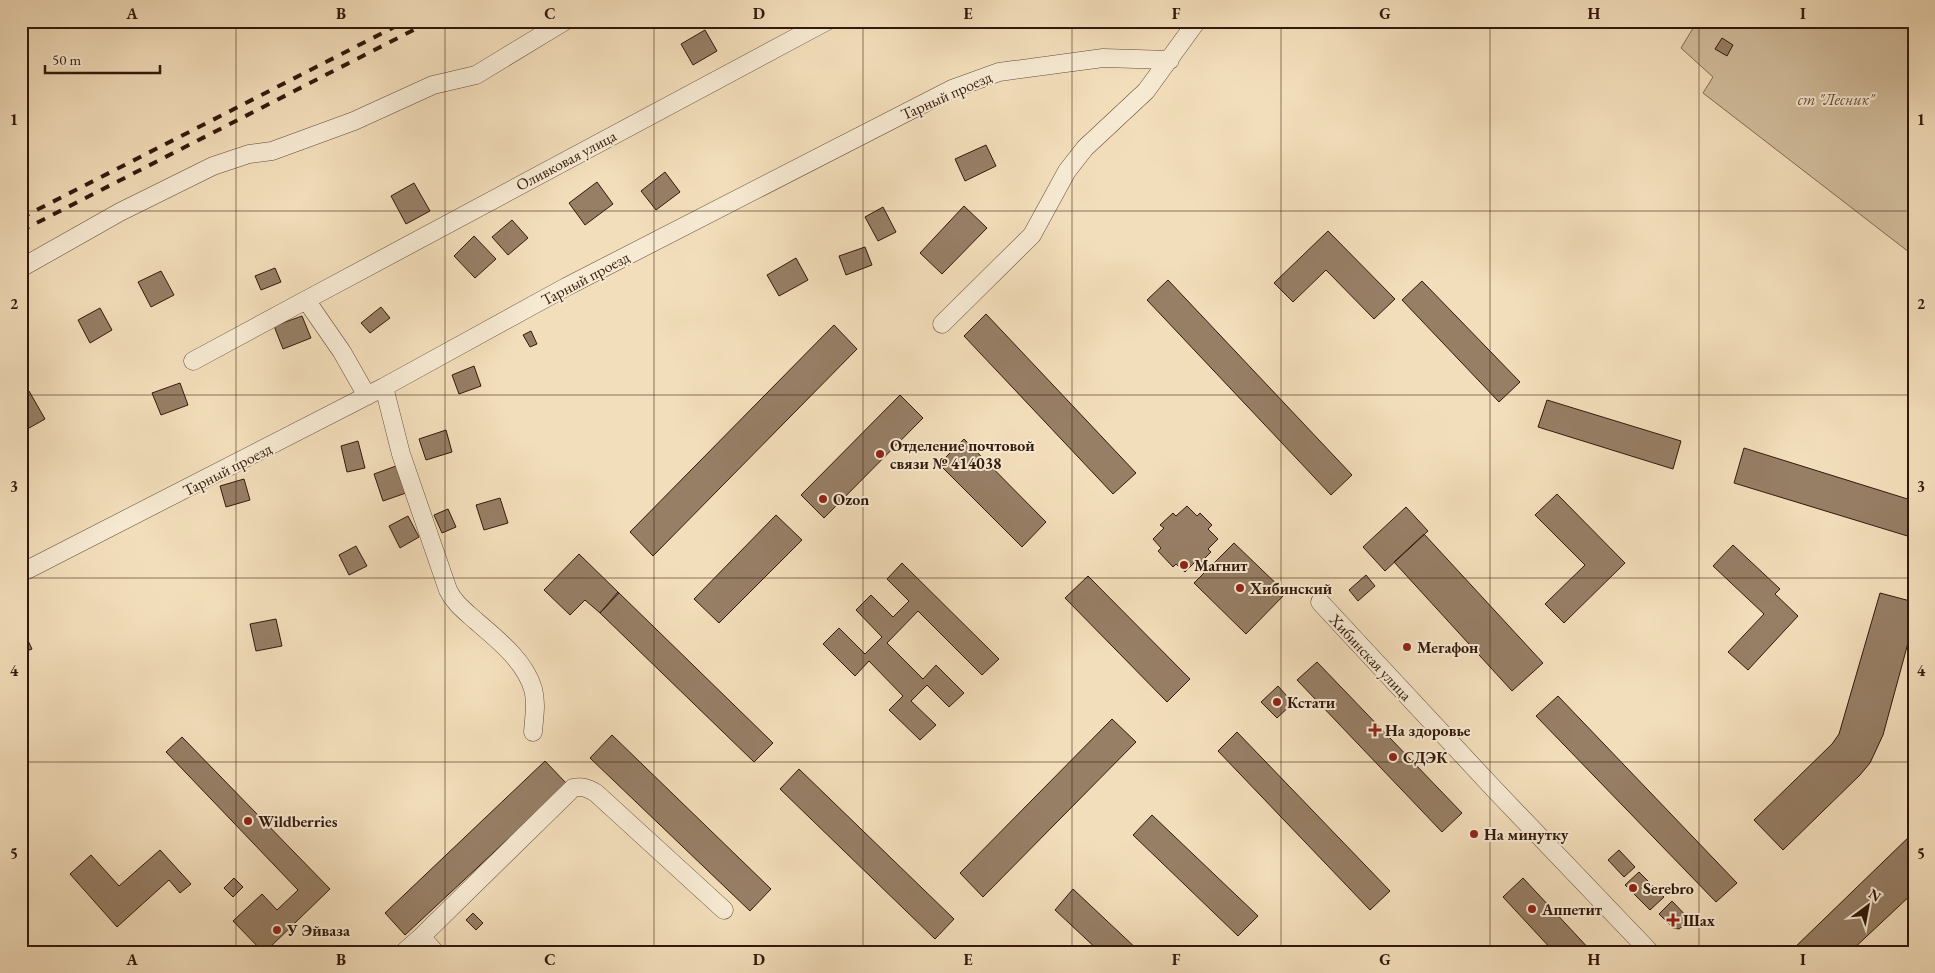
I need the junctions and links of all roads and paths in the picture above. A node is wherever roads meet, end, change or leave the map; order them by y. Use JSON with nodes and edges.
{"nodes":[{"id":1,"x":565,"y":21,"type":"edge"},
{"id":2,"x":827,"y":21,"type":"edge"},
{"id":3,"x":1197,"y":21,"type":"edge"},
{"id":4,"x":1170,"y":60,"type":"junction"},
{"id":5,"x":21,"y":268,"type":"edge"},
{"id":6,"x":306,"y":300,"type":"junction"},
{"id":7,"x":942,"y":324,"type":"dead end"},
{"id":8,"x":192,"y":361,"type":"dead end"},
{"id":9,"x":384,"y":387,"type":"junction"},
{"id":10,"x":367,"y":396,"type":"junction"},
{"id":11,"x":21,"y":572,"type":"edge"},
{"id":12,"x":1320,"y":602,"type":"dead end"},
{"id":13,"x":533,"y":732,"type":"dead end"},
{"id":14,"x":724,"y":910,"type":"dead end"},
{"id":15,"x":421,"y":937,"type":"junction"},
{"id":16,"x":404,"y":952,"type":"edge"},
{"id":17,"x":436,"y":952,"type":"edge"},
{"id":18,"x":1650,"y":952,"type":"edge"}],
"edges":[{"from":1,"to":5,"type":"street"},
{"from":2,"to":6,"type":"street","name":"Оливковая улица"},
{"from":3,"to":4,"type":"street"},
{"from":4,"to":7,"type":"street"},
{"from":4,"to":9,"type":"street","name":"Тарный проезд"},
{"from":6,"to":8,"type":"street","name":"Оливковая улица"},
{"from":6,"to":10,"type":"street"},
{"from":9,"to":10,"type":"street","name":"Тарный проезд"},
{"from":9,"to":13,"type":"street"},
{"from":10,"to":11,"type":"street","name":"Тарный проезд"},
{"from":12,"to":18,"type":"street","name":"Хибинская улица"},
{"from":14,"to":15,"type":"street"},
{"from":15,"to":16,"type":"street"},
{"from":15,"to":17,"type":"street"}]}
